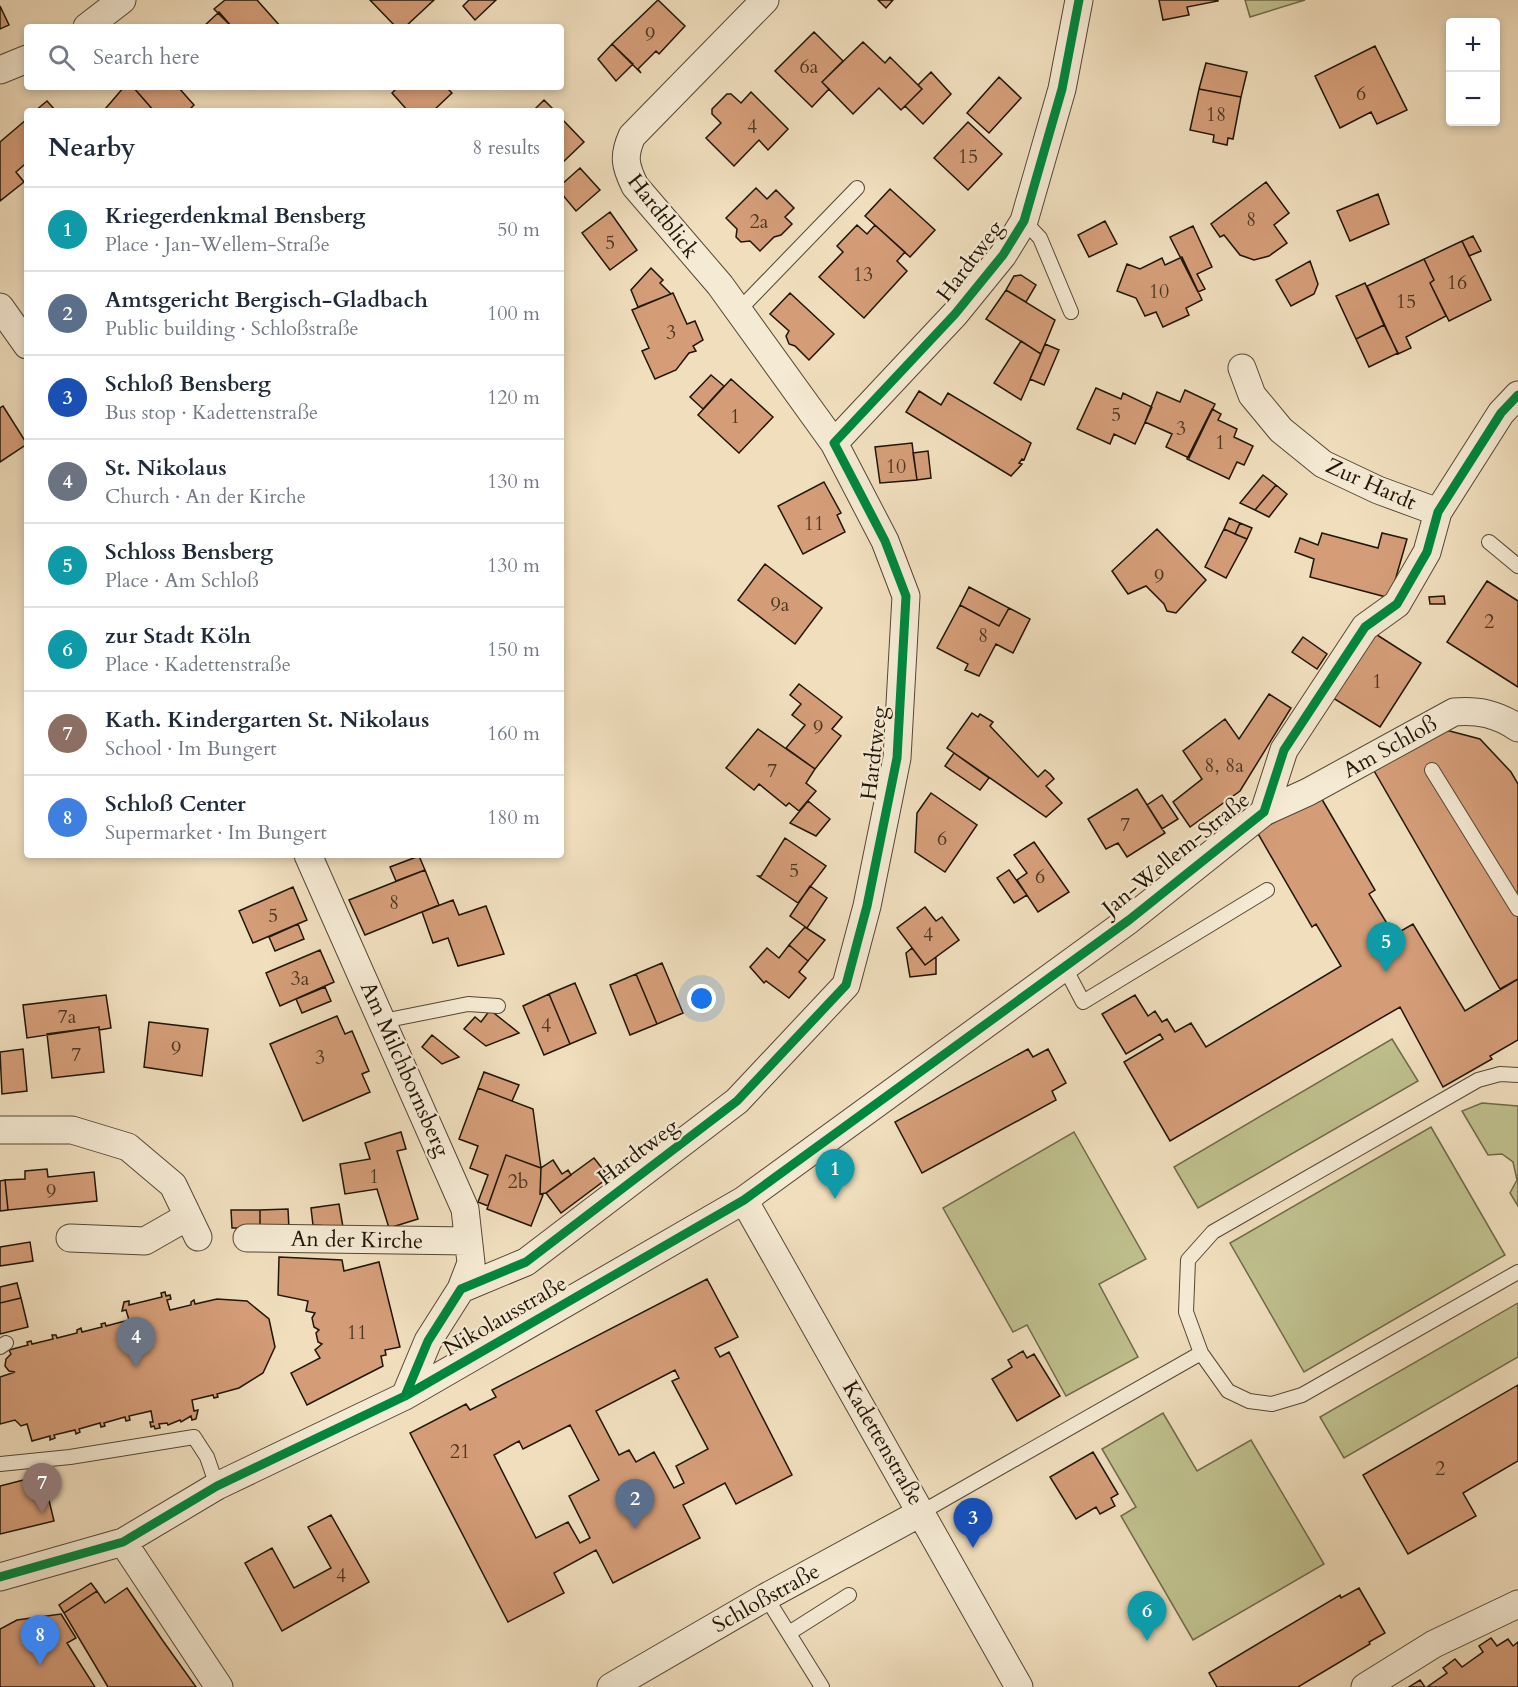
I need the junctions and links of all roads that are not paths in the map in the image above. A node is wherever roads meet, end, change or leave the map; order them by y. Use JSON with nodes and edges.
{"nodes":[{"id":1,"x":122,"y":0,"type":"edge"},
{"id":2,"x":765,"y":0,"type":"edge"},
{"id":3,"x":1079,"y":0,"type":"edge"},
{"id":4,"x":91,"y":24,"type":"edge"},
{"id":5,"x":24,"y":60,"type":"edge"},
{"id":6,"x":0,"y":70,"type":"edge"},
{"id":7,"x":857,"y":188,"type":"dead end"},
{"id":8,"x":1024,"y":221,"type":"junction"},
{"id":9,"x":0,"y":307,"type":"edge"},
{"id":10,"x":738,"y":311,"type":"junction"},
{"id":11,"x":1071,"y":312,"type":"dead end"},
{"id":12,"x":24,"y":341,"type":"edge"},
{"id":13,"x":1242,"y":368,"type":"dead end"},
{"id":14,"x":1518,"y":395,"type":"edge"},
{"id":15,"x":834,"y":443,"type":"junction"},
{"id":16,"x":1438,"y":512,"type":"junction"},
{"id":17,"x":1489,"y":542,"type":"dead end"},
{"id":18,"x":1518,"y":566,"type":"edge"},
{"id":19,"x":1518,"y":728,"type":"edge"},
{"id":20,"x":1432,"y":770,"type":"dead end"},
{"id":21,"x":1264,"y":812,"type":"junction"},
{"id":22,"x":309,"y":858,"type":"edge"},
{"id":23,"x":1267,"y":890,"type":"dead end"},
{"id":24,"x":1518,"y":909,"type":"edge"},
{"id":25,"x":1064,"y":966,"type":"junction"},
{"id":26,"x":498,"y":1006,"type":"dead end"},
{"id":27,"x":383,"y":1021,"type":"junction"},
{"id":28,"x":1518,"y":1075,"type":"edge"},
{"id":29,"x":0,"y":1130,"type":"edge"},
{"id":30,"x":744,"y":1200,"type":"junction"},
{"id":31,"x":70,"y":1238,"type":"dead end"},
{"id":32,"x":247,"y":1238,"type":"dead end"},
{"id":33,"x":468,"y":1241,"type":"junction"},
{"id":34,"x":1518,"y":1272,"type":"edge"},
{"id":35,"x":461,"y":1289,"type":"junction"},
{"id":36,"x":1201,"y":1353,"type":"junction"},
{"id":37,"x":405,"y":1396,"type":"junction"},
{"id":38,"x":0,"y":1464,"type":"edge"},
{"id":39,"x":217,"y":1486,"type":"junction"},
{"id":40,"x":922,"y":1512,"type":"junction"},
{"id":41,"x":123,"y":1542,"type":"junction"},
{"id":42,"x":0,"y":1577,"type":"edge"},
{"id":43,"x":849,"y":1595,"type":"dead end"},
{"id":44,"x":766,"y":1597,"type":"junction"},
{"id":45,"x":1518,"y":1604,"type":"edge"},
{"id":46,"x":789,"y":1633,"type":"junction"},
{"id":47,"x":219,"y":1687,"type":"edge"},
{"id":48,"x":611,"y":1687,"type":"edge"},
{"id":49,"x":822,"y":1687,"type":"edge"},
{"id":50,"x":1019,"y":1687,"type":"edge"},
{"id":51,"x":1365,"y":1687,"type":"edge"}],
"edges":[{"from":1,"to":4,"type":"street"},
{"from":2,"to":10,"type":"street","name":"Hardtblick"},
{"from":3,"to":8,"type":"street","name":"Hardtweg"},
{"from":5,"to":6,"type":"street"},
{"from":7,"to":10,"type":"lane"},
{"from":8,"to":11,"type":"lane"},
{"from":8,"to":15,"type":"street","name":"Hardtweg"},
{"from":9,"to":12,"type":"street"},
{"from":10,"to":15,"type":"street","name":"Hardtblick"},
{"from":13,"to":16,"type":"street","name":"Zur Hardt"},
{"from":14,"to":16,"type":"street","name":"Jan-Wellem-Straße"},
{"from":15,"to":35,"type":"street","name":"Hardtweg"},
{"from":16,"to":21,"type":"street","name":"Jan-Wellem-Straße"},
{"from":17,"to":18,"type":"lane"},
{"from":19,"to":21,"type":"street","name":"Am Schloß"},
{"from":20,"to":24,"type":"lane"},
{"from":21,"to":25,"type":"street","name":"Jan-Wellem-Straße"},
{"from":22,"to":27,"type":"street","name":"Am Milchbornsberg"},
{"from":23,"to":25,"type":"lane"},
{"from":25,"to":30,"type":"street","name":"Jan-Wellem-Straße"},
{"from":26,"to":27,"type":"lane"},
{"from":27,"to":33,"type":"street","name":"Am Milchbornsberg"},
{"from":28,"to":36,"type":"lane"},
{"from":29,"to":31,"type":"street"},
{"from":30,"to":37,"type":"street","name":"Nikolausstraße"},
{"from":30,"to":40,"type":"street","name":"Kadettenstraße"},
{"from":32,"to":33,"type":"street","name":"An der Kirche"},
{"from":33,"to":35,"type":"street","name":"Am Milchbornsberg"},
{"from":34,"to":36,"type":"lane"},
{"from":35,"to":37,"type":"street"},
{"from":36,"to":40,"type":"lane"},
{"from":37,"to":39,"type":"street","name":"Nikolausstraße"},
{"from":38,"to":39,"type":"lane"},
{"from":39,"to":41,"type":"street","name":"Nikolausstraße"},
{"from":40,"to":44,"type":"street","name":"Schloßstraße"},
{"from":40,"to":50,"type":"street","name":"Kadettenstraße"},
{"from":41,"to":42,"type":"street","name":"Nikolausstraße"},
{"from":41,"to":47,"type":"street"},
{"from":43,"to":46,"type":"lane"},
{"from":44,"to":46,"type":"lane"},
{"from":44,"to":48,"type":"street","name":"Schloßstraße"},
{"from":45,"to":51,"type":"street"},
{"from":46,"to":49,"type":"lane"}]}
